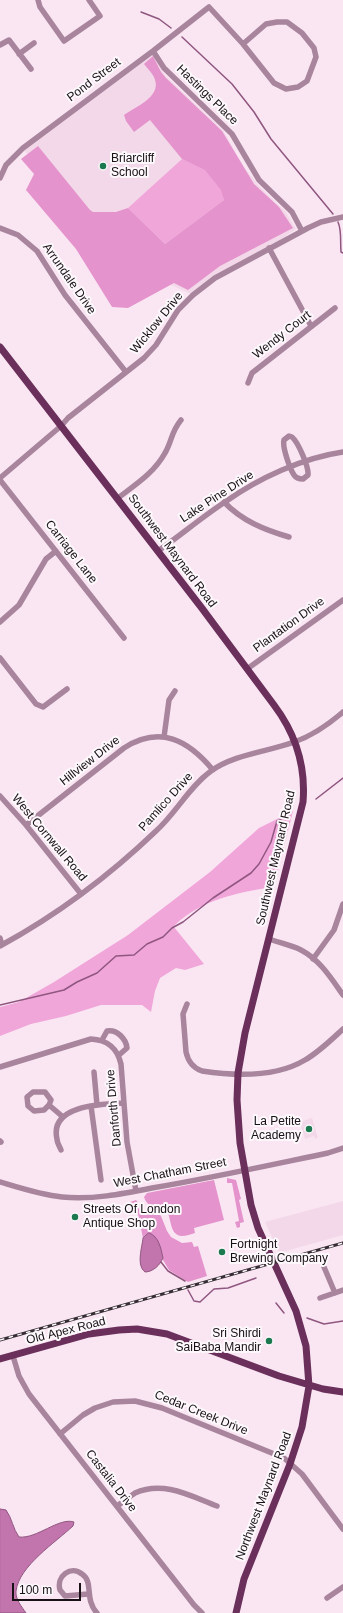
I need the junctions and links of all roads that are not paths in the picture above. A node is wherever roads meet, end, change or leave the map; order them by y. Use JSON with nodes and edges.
{"nodes":[{"id":1,"x":38,"y":0,"type":"edge"},
{"id":2,"x":89,"y":0,"type":"edge"},
{"id":3,"x":34,"y":43,"type":"dead end"},
{"id":4,"x":243,"y":44,"type":"junction"},
{"id":5,"x":0,"y":46,"type":"edge"},
{"id":6,"x":153,"y":51,"type":"junction"},
{"id":7,"x":19,"y":54,"type":"junction"},
{"id":8,"x":31,"y":69,"type":"dead end"},
{"id":9,"x":0,"y":178,"type":"edge"},
{"id":10,"x":343,"y":217,"type":"edge"},
{"id":11,"x":0,"y":228,"type":"edge"},
{"id":12,"x":302,"y":231,"type":"junction"},
{"id":13,"x":269,"y":248,"type":"junction"},
{"id":14,"x":335,"y":308,"type":"dead end"},
{"id":15,"x":311,"y":326,"type":"junction"},
{"id":16,"x":0,"y":347,"type":"edge"},
{"id":17,"x":126,"y":372,"type":"junction"},
{"id":18,"x":248,"y":383,"type":"dead end"},
{"id":19,"x":182,"y":420,"type":"dead end"},
{"id":20,"x":61,"y":426,"type":"junction"},
{"id":21,"x":343,"y":452,"type":"edge"},
{"id":22,"x":305,"y":462,"type":"junction"},
{"id":23,"x":291,"y":467,"type":"junction"},
{"id":24,"x":0,"y":479,"type":"edge"},
{"id":25,"x":118,"y":498,"type":"junction"},
{"id":26,"x":224,"y":502,"type":"junction"},
{"id":27,"x":289,"y":537,"type":"dead end"},
{"id":28,"x":56,"y":550,"type":"junction"},
{"id":29,"x":158,"y":551,"type":"junction"},
{"id":30,"x":343,"y":600,"type":"edge"},
{"id":31,"x":0,"y":622,"type":"edge"},
{"id":32,"x":124,"y":638,"type":"dead end"},
{"id":33,"x":0,"y":658,"type":"edge"},
{"id":34,"x":247,"y":669,"type":"junction"},
{"id":35,"x":67,"y":689,"type":"dead end"},
{"id":36,"x":175,"y":691,"type":"dead end"},
{"id":37,"x":343,"y":712,"type":"edge"},
{"id":38,"x":164,"y":737,"type":"junction"},
{"id":39,"x":295,"y":742,"type":"junction"},
{"id":40,"x":213,"y":770,"type":"junction"},
{"id":41,"x":0,"y":796,"type":"edge"},
{"id":42,"x":26,"y":825,"type":"junction"},
{"id":43,"x":81,"y":894,"type":"junction"},
{"id":44,"x":343,"y":904,"type":"edge"},
{"id":45,"x":0,"y":938,"type":"edge"},
{"id":46,"x":269,"y":939,"type":"junction"},
{"id":47,"x":1,"y":945,"type":"edge"},
{"id":48,"x":313,"y":959,"type":"junction"},
{"id":49,"x":343,"y":995,"type":"edge"},
{"id":50,"x":187,"y":1004,"type":"dead end"},
{"id":51,"x":343,"y":1029,"type":"edge"},
{"id":52,"x":102,"y":1040,"type":"junction"},
{"id":53,"x":119,"y":1055,"type":"junction"},
{"id":54,"x":0,"y":1067,"type":"edge"},
{"id":55,"x":94,"y":1072,"type":"dead end"},
{"id":56,"x":238,"y":1073,"type":"junction"},
{"id":57,"x":124,"y":1103,"type":"junction"},
{"id":58,"x":94,"y":1105,"type":"junction"},
{"id":59,"x":49,"y":1106,"type":"junction"},
{"id":60,"x":63,"y":1117,"type":"junction"},
{"id":61,"x":343,"y":1148,"type":"edge"},
{"id":62,"x":61,"y":1150,"type":"dead end"},
{"id":63,"x":244,"y":1170,"type":"junction"},
{"id":64,"x":101,"y":1180,"type":"dead end"},
{"id":65,"x":0,"y":1182,"type":"edge"},
{"id":66,"x":136,"y":1191,"type":"junction"},
{"id":67,"x":324,"y":1267,"type":"dead end"},
{"id":68,"x":343,"y":1290,"type":"edge"},
{"id":69,"x":335,"y":1292,"type":"junction"},
{"id":70,"x":320,"y":1298,"type":"dead end"},
{"id":71,"x":13,"y":1356,"type":"junction"},
{"id":72,"x":0,"y":1359,"type":"edge"},
{"id":73,"x":309,"y":1386,"type":"junction"},
{"id":74,"x":343,"y":1392,"type":"edge"},
{"id":75,"x":60,"y":1434,"type":"junction"},
{"id":76,"x":290,"y":1464,"type":"junction"},
{"id":77,"x":117,"y":1506,"type":"junction"},
{"id":78,"x":217,"y":1506,"type":"dead end"},
{"id":79,"x":343,"y":1529,"type":"edge"},
{"id":80,"x":343,"y":1587,"type":"edge"},
{"id":81,"x":88,"y":1594,"type":"junction"},
{"id":82,"x":327,"y":1598,"type":"dead end"},
{"id":83,"x":97,"y":1613,"type":"edge"},
{"id":84,"x":202,"y":1613,"type":"edge"},
{"id":85,"x":236,"y":1613,"type":"edge"}],
"edges":[{"from":1,"to":2,"type":"street"},
{"from":3,"to":7,"type":"street"},
{"from":4,"to":4,"type":"street"},
{"from":4,"to":6,"type":"street","name":"Pond Street"},
{"from":5,"to":7,"type":"street"},
{"from":6,"to":9,"type":"street","name":"Pond Street"},
{"from":6,"to":12,"type":"street","name":"Hastings Place"},
{"from":7,"to":8,"type":"street"},
{"from":10,"to":12,"type":"street","name":"Wicklow Drive"},
{"from":11,"to":17,"type":"street","name":"Arrundale Drive"},
{"from":12,"to":13,"type":"street","name":"Wicklow Drive"},
{"from":13,"to":15,"type":"street"},
{"from":13,"to":17,"type":"street","name":"Wicklow Drive"},
{"from":14,"to":15,"type":"street","name":"Wendy Court"},
{"from":15,"to":18,"type":"street","name":"Wendy Court"},
{"from":16,"to":20,"type":"main road","name":"Southwest Maynard Road"},
{"from":17,"to":20,"type":"street","name":"Wicklow Drive"},
{"from":19,"to":25,"type":"street"},
{"from":20,"to":24,"type":"street","name":"Wicklow Drive"},
{"from":20,"to":25,"type":"main road","name":"Southwest Maynard Road"},
{"from":21,"to":22,"type":"street","name":"Lake Pine Drive"},
{"from":22,"to":23,"type":"street","name":"Lake Pine Drive"},
{"from":22,"to":23,"type":"street"},
{"from":22,"to":23,"type":"street"},
{"from":23,"to":26,"type":"street","name":"Lake Pine Drive"},
{"from":24,"to":28,"type":"street","name":"Carriage Lane"},
{"from":25,"to":29,"type":"main road","name":"Southwest Maynard Road"},
{"from":26,"to":27,"type":"street"},
{"from":26,"to":29,"type":"street","name":"Lake Pine Drive"},
{"from":28,"to":31,"type":"street"},
{"from":28,"to":32,"type":"street","name":"Carriage Lane"},
{"from":29,"to":34,"type":"main road","name":"Southwest Maynard Road"},
{"from":30,"to":34,"type":"street","name":"Plantation Drive"},
{"from":33,"to":35,"type":"street"},
{"from":34,"to":39,"type":"main road","name":"Southwest Maynard Road"},
{"from":36,"to":38,"type":"street"},
{"from":37,"to":39,"type":"street","name":"Pamlico Drive"},
{"from":38,"to":40,"type":"street","name":"Hillview Drive"},
{"from":38,"to":42,"type":"street","name":"Hillview Drive"},
{"from":39,"to":40,"type":"street","name":"Pamlico Drive"},
{"from":39,"to":46,"type":"main road","name":"Southwest Maynard Road"},
{"from":40,"to":43,"type":"street","name":"Pamlico Drive"},
{"from":41,"to":42,"type":"street","name":"West Cornwall Road"},
{"from":42,"to":43,"type":"street","name":"West Cornwall Road"},
{"from":43,"to":47,"type":"street","name":"Pamlico Drive"},
{"from":44,"to":48,"type":"street"},
{"from":45,"to":47,"type":"street"},
{"from":46,"to":48,"type":"street"},
{"from":46,"to":56,"type":"main road","name":"Southwest Maynard Road"},
{"from":48,"to":49,"type":"street"},
{"from":50,"to":56,"type":"street"},
{"from":51,"to":56,"type":"street"},
{"from":52,"to":53,"type":"street","name":"Danforth Drive"},
{"from":52,"to":53,"type":"street"},
{"from":52,"to":54,"type":"street"},
{"from":53,"to":57,"type":"street","name":"Danforth Drive"},
{"from":55,"to":58,"type":"street"},
{"from":56,"to":63,"type":"main road","name":"Southwest Maynard Road"},
{"from":57,"to":58,"type":"street"},
{"from":57,"to":66,"type":"street","name":"Danforth Drive"},
{"from":58,"to":60,"type":"street"},
{"from":58,"to":64,"type":"street"},
{"from":59,"to":59,"type":"street"},
{"from":59,"to":60,"type":"street"},
{"from":60,"to":62,"type":"street"},
{"from":61,"to":63,"type":"street","name":"West Chatham Street"},
{"from":63,"to":66,"type":"street","name":"West Chatham Street"},
{"from":63,"to":73,"type":"main road","name":"Southwest Maynard Road"},
{"from":65,"to":66,"type":"street","name":"West Chatham Street"},
{"from":67,"to":69,"type":"street"},
{"from":68,"to":69,"type":"street"},
{"from":69,"to":70,"type":"street"},
{"from":71,"to":72,"type":"main road","name":"Old Apex Road"},
{"from":71,"to":73,"type":"main road","name":"Old Apex Road"},
{"from":71,"to":75,"type":"street","name":"Castalia Drive"},
{"from":73,"to":74,"type":"main road","name":"Old Apex Road"},
{"from":73,"to":76,"type":"main road","name":"Northwest Maynard Road"},
{"from":75,"to":76,"type":"street","name":"Cedar Creek Drive"},
{"from":75,"to":77,"type":"street","name":"Castalia Drive"},
{"from":76,"to":79,"type":"street","name":"Cedar Creek Drive"},
{"from":76,"to":85,"type":"main road","name":"Northwest Maynard Road"},
{"from":77,"to":78,"type":"street"},
{"from":77,"to":84,"type":"street","name":"Castalia Drive"},
{"from":80,"to":82,"type":"street"},
{"from":81,"to":81,"type":"street"},
{"from":81,"to":83,"type":"street"}]}
